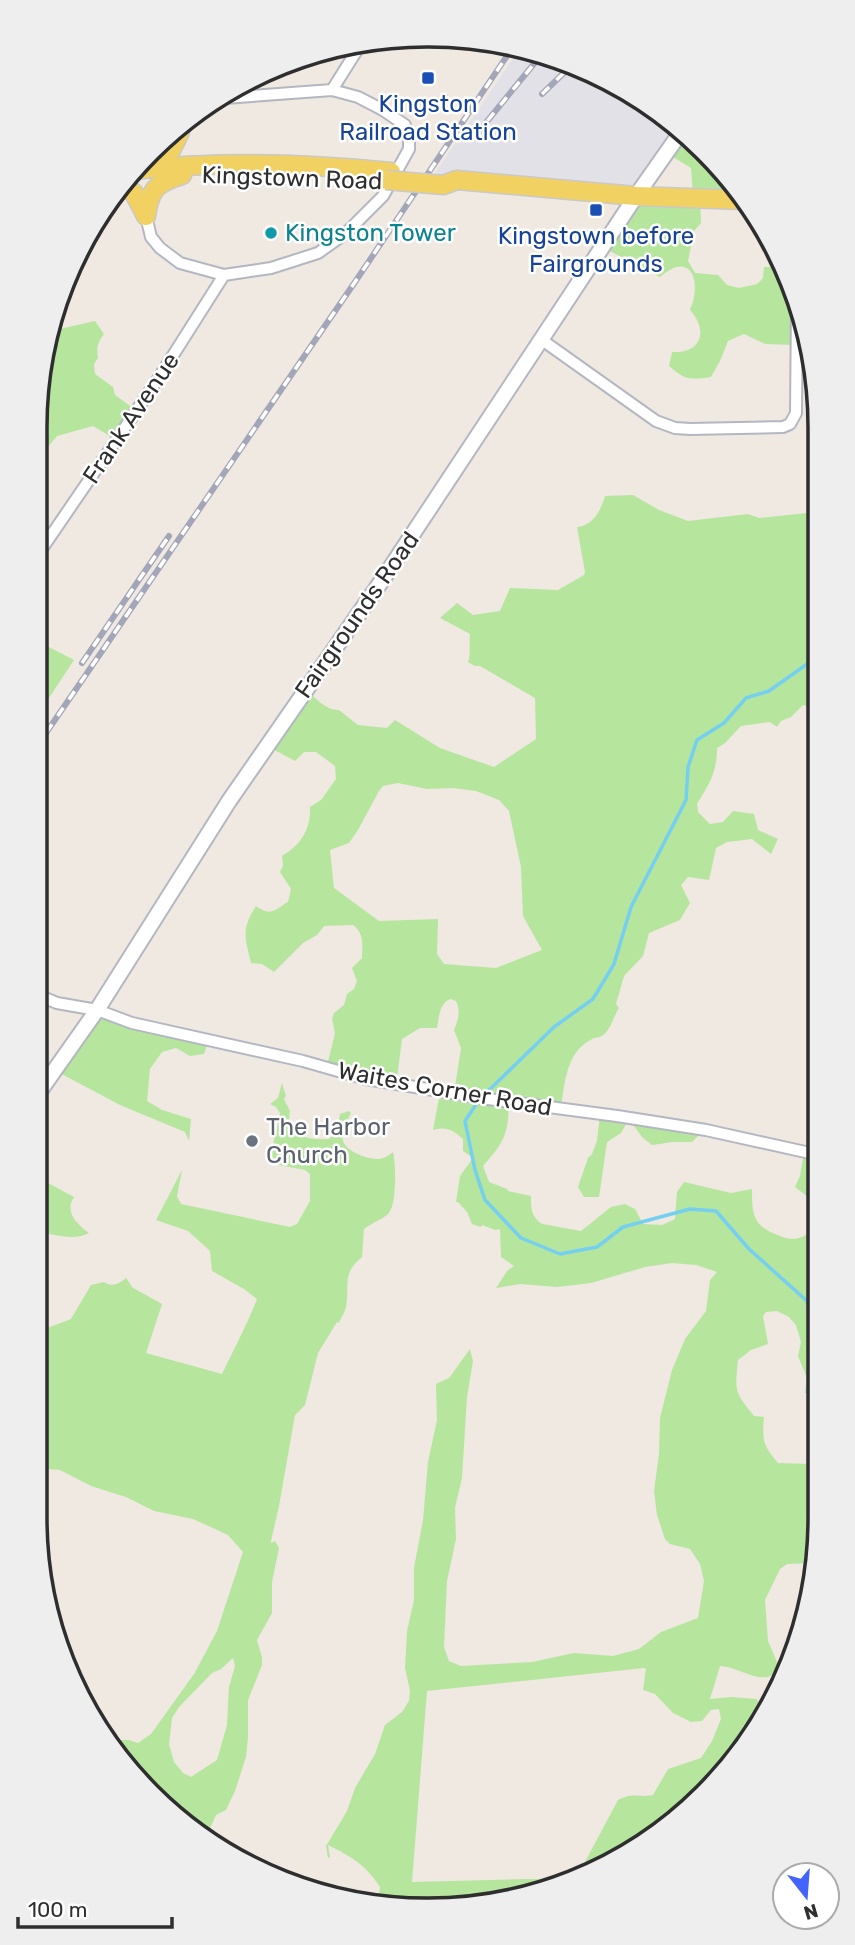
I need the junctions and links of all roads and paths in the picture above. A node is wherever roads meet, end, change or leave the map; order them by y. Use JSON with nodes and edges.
{"nodes":[{"id":1,"x":354,"y":55,"type":"edge"},
{"id":2,"x":332,"y":90,"type":"junction"},
{"id":3,"x":241,"y":96,"type":"edge"},
{"id":4,"x":183,"y":137,"type":"edge"},
{"id":5,"x":675,"y":140,"type":"edge"},
{"id":6,"x":174,"y":145,"type":"edge"},
{"id":7,"x":206,"y":164,"type":"junction"},
{"id":8,"x":152,"y":168,"type":"joint"},
{"id":9,"x":182,"y":175,"type":"junction"},
{"id":10,"x":388,"y":176,"type":"junction"},
{"id":11,"x":141,"y":178,"type":"edge"},
{"id":12,"x":131,"y":190,"type":"edge"},
{"id":13,"x":636,"y":196,"type":"junction"},
{"id":14,"x":732,"y":200,"type":"edge"},
{"id":15,"x":146,"y":216,"type":"junction"},
{"id":16,"x":224,"y":275,"type":"junction"},
{"id":17,"x":796,"y":334,"type":"edge"},
{"id":18,"x":542,"y":340,"type":"junction"},
{"id":19,"x":47,"y":541,"type":"edge"},
{"id":20,"x":47,"y":999,"type":"edge"},
{"id":21,"x":97,"y":1010,"type":"junction"},
{"id":22,"x":47,"y":1081,"type":"edge"},
{"id":23,"x":808,"y":1153,"type":"edge"}],
"edges":[{"from":1,"to":2,"type":"street"},
{"from":2,"to":3,"type":"street"},
{"from":2,"to":16,"type":"street"},
{"from":4,"to":7,"type":"main road"},
{"from":5,"to":13,"type":"street","name":"Fairgrounds Road"},
{"from":6,"to":8,"type":"main road"},
{"from":7,"to":8,"type":"main road","name":"Kingstown Road"},
{"from":7,"to":10,"type":"main road","name":"Kingstown Road"},
{"from":9,"to":10,"type":"main road","name":"Kingstown Road"},
{"from":9,"to":11,"type":"main road","name":"Kingstown Road"},
{"from":9,"to":15,"type":"main road"},
{"from":10,"to":13,"type":"main road","name":"Kingstown Road"},
{"from":12,"to":15,"type":"main road"},
{"from":13,"to":14,"type":"main road","name":"Kingstown Road"},
{"from":13,"to":18,"type":"street","name":"Fairgrounds Road"},
{"from":15,"to":16,"type":"street"},
{"from":16,"to":19,"type":"street","name":"Frank Avenue"},
{"from":17,"to":18,"type":"street"},
{"from":18,"to":21,"type":"street","name":"Fairgrounds Road"},
{"from":20,"to":21,"type":"street","name":"Waites Corner Road"},
{"from":21,"to":22,"type":"street","name":"Fairgrounds Road"},
{"from":21,"to":23,"type":"street","name":"Waites Corner Road"}]}
